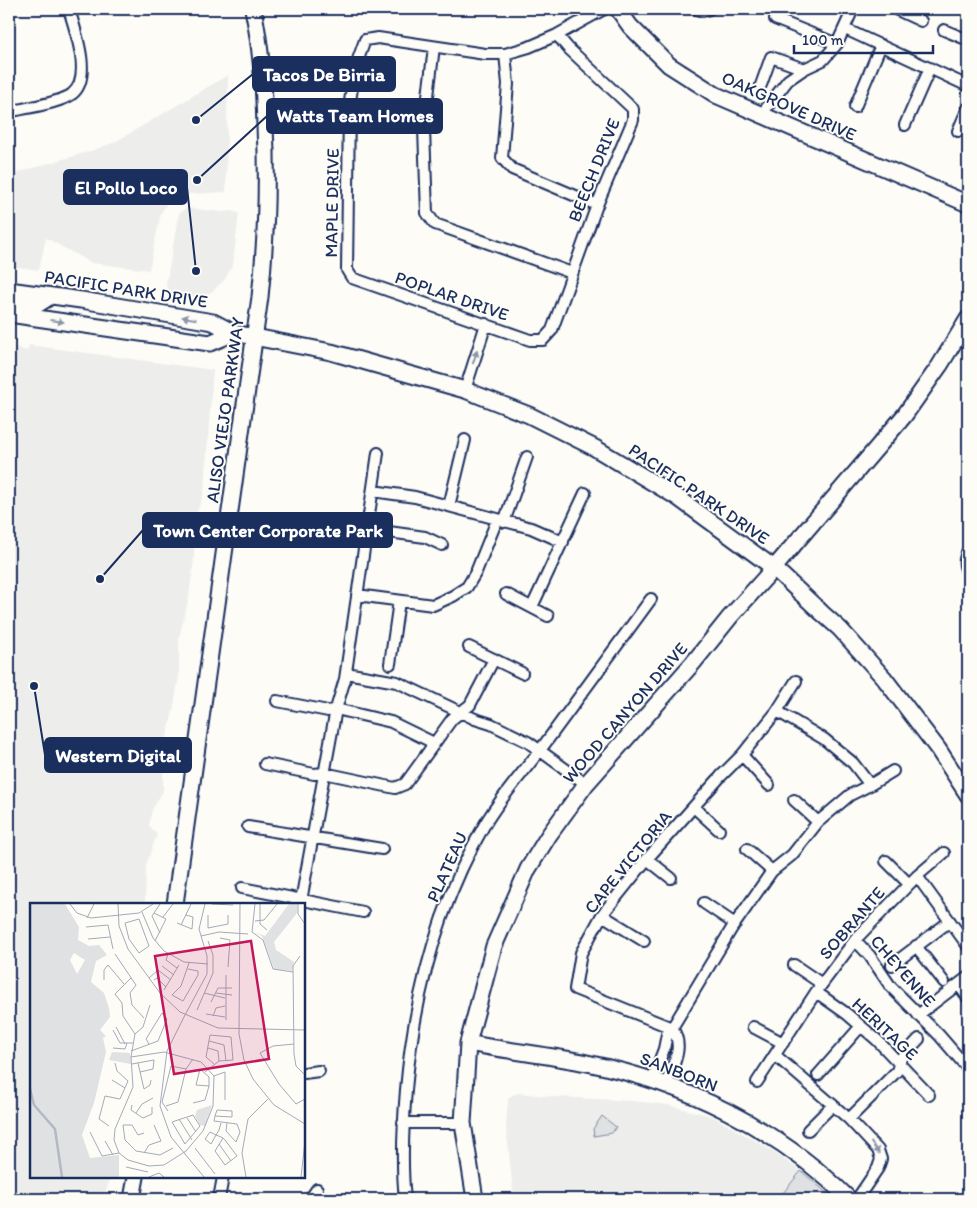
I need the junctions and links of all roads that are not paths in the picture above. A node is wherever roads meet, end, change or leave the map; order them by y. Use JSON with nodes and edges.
{"nodes":[{"id":1,"x":69,"y":9,"type":"edge"},
{"id":2,"x":252,"y":9,"type":"edge"},
{"id":3,"x":604,"y":9,"type":"edge"},
{"id":4,"x":618,"y":9,"type":"edge"},
{"id":5,"x":853,"y":9,"type":"edge"},
{"id":6,"x":895,"y":9,"type":"edge"},
{"id":7,"x":775,"y":20,"type":"dead end"},
{"id":8,"x":921,"y":21,"type":"dead end"},
{"id":9,"x":845,"y":29,"type":"junction"},
{"id":10,"x":944,"y":30,"type":"dead end"},
{"id":11,"x":557,"y":35,"type":"junction"},
{"id":12,"x":968,"y":40,"type":"edge"},
{"id":13,"x":837,"y":44,"type":"junction"},
{"id":14,"x":881,"y":45,"type":"junction"},
{"id":15,"x":434,"y":47,"type":"junction"},
{"id":16,"x":505,"y":54,"type":"junction"},
{"id":17,"x":930,"y":68,"type":"junction"},
{"id":18,"x":804,"y":69,"type":"junction"},
{"id":19,"x":761,"y":84,"type":"dead end"},
{"id":20,"x":968,"y":86,"type":"edge"},
{"id":21,"x":855,"y":107,"type":"dead end"},
{"id":22,"x":968,"y":108,"type":"edge"},
{"id":23,"x":9,"y":112,"type":"edge"},
{"id":24,"x":761,"y":115,"type":"junction"},
{"id":25,"x":905,"y":125,"type":"dead end"},
{"id":26,"x":958,"y":131,"type":"dead end"},
{"id":27,"x":968,"y":204,"type":"edge"},
{"id":28,"x":596,"y":205,"type":"junction"},
{"id":29,"x":572,"y":273,"type":"junction"},
{"id":30,"x":352,"y":278,"type":"joint"},
{"id":31,"x":9,"y":290,"type":"edge"},
{"id":32,"x":50,"y":296,"type":"junction"},
{"id":33,"x":9,"y":303,"type":"edge"},
{"id":34,"x":9,"y":314,"type":"edge"},
{"id":35,"x":968,"y":319,"type":"edge"},
{"id":36,"x":486,"y":324,"type":"junction"},
{"id":37,"x":234,"y":333,"type":"junction"},
{"id":38,"x":254,"y":337,"type":"junction"},
{"id":39,"x":543,"y":340,"type":"joint"},
{"id":40,"x":465,"y":390,"type":"junction"},
{"id":41,"x":465,"y":440,"type":"dead end"},
{"id":42,"x":378,"y":453,"type":"dead end"},
{"id":43,"x":526,"y":458,"type":"dead end"},
{"id":44,"x":372,"y":491,"type":"junction"},
{"id":45,"x":585,"y":493,"type":"dead end"},
{"id":46,"x":449,"y":506,"type":"junction"},
{"id":47,"x":501,"y":521,"type":"junction"},
{"id":48,"x":367,"y":529,"type":"junction"},
{"id":49,"x":562,"y":542,"type":"junction"},
{"id":50,"x":442,"y":545,"type":"dead end"},
{"id":51,"x":968,"y":550,"type":"edge"},
{"id":52,"x":774,"y":568,"type":"junction"},
{"id":53,"x":967,"y":571,"type":"edge"},
{"id":54,"x":506,"y":594,"type":"dead end"},
{"id":55,"x":357,"y":595,"type":"junction"},
{"id":56,"x":651,"y":600,"type":"dead end"},
{"id":57,"x":399,"y":601,"type":"junction"},
{"id":58,"x":532,"y":607,"type":"junction"},
{"id":59,"x":548,"y":616,"type":"dead end"},
{"id":60,"x":469,"y":647,"type":"dead end"},
{"id":61,"x":494,"y":659,"type":"junction"},
{"id":62,"x":390,"y":664,"type":"dead end"},
{"id":63,"x":522,"y":672,"type":"dead end"},
{"id":64,"x":346,"y":673,"type":"junction"},
{"id":65,"x":796,"y":681,"type":"dead end"},
{"id":66,"x":276,"y":701,"type":"dead end"},
{"id":67,"x":336,"y":710,"type":"junction"},
{"id":68,"x":776,"y":711,"type":"junction"},
{"id":69,"x":461,"y":712,"type":"junction"},
{"id":70,"x":434,"y":744,"type":"junction"},
{"id":71,"x":540,"y":750,"type":"junction"},
{"id":72,"x":742,"y":755,"type":"junction"},
{"id":73,"x":265,"y":764,"type":"dead end"},
{"id":74,"x":893,"y":770,"type":"dead end"},
{"id":75,"x":324,"y":773,"type":"junction"},
{"id":76,"x":586,"y":784,"type":"junction"},
{"id":77,"x":769,"y":785,"type":"dead end"},
{"id":78,"x":870,"y":786,"type":"junction"},
{"id":79,"x":968,"y":795,"type":"edge"},
{"id":80,"x":794,"y":800,"type":"dead end"},
{"id":81,"x":694,"y":807,"type":"junction"},
{"id":82,"x":818,"y":822,"type":"junction"},
{"id":83,"x":248,"y":827,"type":"dead end"},
{"id":84,"x":719,"y":830,"type":"dead end"},
{"id":85,"x":313,"y":838,"type":"junction"},
{"id":86,"x":382,"y":848,"type":"dead end"},
{"id":87,"x":747,"y":849,"type":"dead end"},
{"id":88,"x":944,"y":853,"type":"dead end"},
{"id":89,"x":647,"y":859,"type":"junction"},
{"id":90,"x":886,"y":861,"type":"dead end"},
{"id":91,"x":772,"y":871,"type":"junction"},
{"id":92,"x":917,"y":876,"type":"junction"},
{"id":93,"x":671,"y":878,"type":"dead end"},
{"id":94,"x":909,"y":884,"type":"junction"},
{"id":95,"x":242,"y":888,"type":"dead end"},
{"id":96,"x":301,"y":900,"type":"junction"},
{"id":97,"x":175,"y":903,"type":"edge"},
{"id":98,"x":704,"y":903,"type":"dead end"},
{"id":99,"x":363,"y":912,"type":"dead end"},
{"id":100,"x":602,"y":915,"type":"junction"},
{"id":101,"x":950,"y":921,"type":"junction"},
{"id":102,"x":735,"y":924,"type":"junction"},
{"id":103,"x":855,"y":940,"type":"junction"},
{"id":104,"x":644,"y":941,"type":"dead end"},
{"id":105,"x":916,"y":946,"type":"junction"},
{"id":106,"x":968,"y":946,"type":"edge"},
{"id":107,"x":794,"y":965,"type":"dead end"},
{"id":108,"x":892,"y":965,"type":"dead end"},
{"id":109,"x":968,"y":977,"type":"edge"},
{"id":110,"x":944,"y":982,"type":"dead end"},
{"id":111,"x":959,"y":984,"type":"junction"},
{"id":112,"x":819,"y":988,"type":"junction"},
{"id":113,"x":968,"y":998,"type":"edge"},
{"id":114,"x":918,"y":1015,"type":"junction"},
{"id":115,"x":861,"y":1026,"type":"junction"},
{"id":116,"x":672,"y":1028,"type":"junction"},
{"id":117,"x":753,"y":1028,"type":"dead end"},
{"id":118,"x":919,"y":1039,"type":"dead end"},
{"id":119,"x":468,"y":1043,"type":"junction"},
{"id":120,"x":783,"y":1043,"type":"junction"},
{"id":121,"x":775,"y":1055,"type":"junction"},
{"id":122,"x":900,"y":1064,"type":"junction"},
{"id":123,"x":968,"y":1066,"type":"edge"},
{"id":124,"x":320,"y":1071,"type":"dead end"},
{"id":125,"x":305,"y":1073,"type":"edge"},
{"id":126,"x":818,"y":1075,"type":"dead end"},
{"id":127,"x":659,"y":1082,"type":"junction"},
{"id":128,"x":758,"y":1082,"type":"dead end"},
{"id":129,"x":929,"y":1094,"type":"dead end"},
{"id":130,"x":833,"y":1105,"type":"junction"},
{"id":131,"x":849,"y":1119,"type":"junction"},
{"id":132,"x":403,"y":1123,"type":"junction"},
{"id":133,"x":464,"y":1123,"type":"junction"},
{"id":134,"x":808,"y":1130,"type":"dead end"},
{"id":135,"x":136,"y":1178,"type":"edge"},
{"id":136,"x":223,"y":1178,"type":"edge"},
{"id":137,"x":317,"y":1189,"type":"dead end"},
{"id":138,"x":132,"y":1199,"type":"edge"},
{"id":139,"x":219,"y":1199,"type":"edge"},
{"id":140,"x":310,"y":1199,"type":"edge"},
{"id":141,"x":405,"y":1199,"type":"edge"},
{"id":142,"x":475,"y":1199,"type":"edge"},
{"id":143,"x":848,"y":1199,"type":"edge"},
{"id":144,"x":857,"y":1199,"type":"edge"}],
"edges":[{"from":1,"to":23,"type":"street"},
{"from":2,"to":38,"type":"main road","name":"ALISO VIEJO PARKWAY"},
{"from":3,"to":11,"type":"street"},
{"from":4,"to":24,"type":"main road","name":"OAKGROVE DRIVE"},
{"from":5,"to":9,"type":"street"},
{"from":6,"to":8,"type":"street"},
{"from":7,"to":13,"type":"street"},
{"from":9,"to":13,"type":"street"},
{"from":9,"to":14,"type":"street"},
{"from":10,"to":12,"type":"street"},
{"from":11,"to":16,"type":"street"},
{"from":11,"to":28,"type":"street","name":"BEECH DRIVE"},
{"from":13,"to":18,"type":"street"},
{"from":14,"to":17,"type":"street"},
{"from":14,"to":21,"type":"street"},
{"from":15,"to":16,"type":"street"},
{"from":15,"to":29,"type":"street"},
{"from":15,"to":30,"type":"street","name":"MAPLE DRIVE"},
{"from":16,"to":28,"type":"street"},
{"from":17,"to":20,"type":"street"},
{"from":17,"to":25,"type":"street"},
{"from":18,"to":19,"type":"street"},
{"from":18,"to":24,"type":"street"},
{"from":22,"to":26,"type":"street"},
{"from":24,"to":27,"type":"main road","name":"OAKGROVE DRIVE"},
{"from":28,"to":29,"type":"street","name":"BEECH DRIVE"},
{"from":29,"to":39,"type":"street","name":"BEECH DRIVE"},
{"from":30,"to":36,"type":"street","name":"POPLAR DRIVE"},
{"from":31,"to":32,"type":"main road","name":"PACIFIC PARK DRIVE"},
{"from":32,"to":33,"type":"main road"},
{"from":37,"to":32,"type":"main road","name":"PACIFIC PARK DRIVE","one_way":true},
{"from":34,"to":37,"type":"main road","one_way":true},
{"from":35,"to":52,"type":"main road","name":"WOOD CANYON DRIVE"},
{"from":36,"to":39,"type":"street","name":"POPLAR DRIVE"},
{"from":40,"to":36,"type":"street","one_way":true},
{"from":37,"to":38,"type":"main road","name":"PACIFIC PARK DRIVE"},
{"from":38,"to":40,"type":"main road","name":"PACIFIC PARK DRIVE"},
{"from":38,"to":97,"type":"main road","name":"ALISO VIEJO PARKWAY"},
{"from":40,"to":52,"type":"main road","name":"PACIFIC PARK DRIVE"},
{"from":41,"to":46,"type":"street"},
{"from":42,"to":44,"type":"street"},
{"from":43,"to":47,"type":"street"},
{"from":44,"to":46,"type":"street"},
{"from":44,"to":48,"type":"street"},
{"from":45,"to":49,"type":"street"},
{"from":46,"to":47,"type":"street"},
{"from":47,"to":49,"type":"street"},
{"from":47,"to":57,"type":"street"},
{"from":48,"to":50,"type":"street"},
{"from":48,"to":55,"type":"street"},
{"from":49,"to":58,"type":"street"},
{"from":51,"to":53,"type":"street"},
{"from":52,"to":76,"type":"main road","name":"WOOD CANYON DRIVE"},
{"from":52,"to":79,"type":"main road","name":"PACIFIC PARK DRIVE"},
{"from":54,"to":58,"type":"street"},
{"from":55,"to":57,"type":"street"},
{"from":55,"to":64,"type":"street"},
{"from":56,"to":71,"type":"street","name":"PLATEAU"},
{"from":57,"to":62,"type":"street"},
{"from":58,"to":59,"type":"street"},
{"from":60,"to":61,"type":"street"},
{"from":61,"to":63,"type":"street"},
{"from":61,"to":69,"type":"street"},
{"from":64,"to":67,"type":"street"},
{"from":64,"to":69,"type":"street"},
{"from":65,"to":68,"type":"street","name":"CAPE VICTORIA"},
{"from":66,"to":67,"type":"street"},
{"from":67,"to":70,"type":"street"},
{"from":67,"to":75,"type":"street"},
{"from":68,"to":72,"type":"street","name":"CAPE VICTORIA"},
{"from":68,"to":78,"type":"street"},
{"from":69,"to":70,"type":"street"},
{"from":69,"to":71,"type":"street"},
{"from":70,"to":75,"type":"street"},
{"from":71,"to":76,"type":"street"},
{"from":71,"to":132,"type":"street","name":"PLATEAU"},
{"from":72,"to":77,"type":"street"},
{"from":72,"to":81,"type":"street","name":"CAPE VICTORIA"},
{"from":73,"to":75,"type":"street"},
{"from":74,"to":78,"type":"street"},
{"from":75,"to":85,"type":"street"},
{"from":76,"to":119,"type":"main road","name":"WOOD CANYON DRIVE"},
{"from":78,"to":82,"type":"street"},
{"from":80,"to":82,"type":"street"},
{"from":81,"to":84,"type":"street"},
{"from":81,"to":89,"type":"street","name":"CAPE VICTORIA"},
{"from":82,"to":91,"type":"street"},
{"from":83,"to":85,"type":"street"},
{"from":85,"to":86,"type":"street"},
{"from":85,"to":96,"type":"street"},
{"from":87,"to":91,"type":"street"},
{"from":88,"to":92,"type":"street","name":"SOBRANTE"},
{"from":89,"to":93,"type":"street"},
{"from":89,"to":100,"type":"street","name":"CAPE VICTORIA"},
{"from":90,"to":94,"type":"street","name":"SOBRANTE"},
{"from":91,"to":102,"type":"street"},
{"from":92,"to":94,"type":"street","name":"SOBRANTE"},
{"from":92,"to":101,"type":"street"},
{"from":94,"to":103,"type":"street","name":"SOBRANTE"},
{"from":95,"to":96,"type":"street"},
{"from":96,"to":99,"type":"street"},
{"from":98,"to":102,"type":"street"},
{"from":100,"to":104,"type":"street"},
{"from":100,"to":116,"type":"street","name":"CAPE VICTORIA"},
{"from":101,"to":105,"type":"street"},
{"from":101,"to":106,"type":"street"},
{"from":102,"to":116,"type":"street"},
{"from":103,"to":112,"type":"street","name":"SOBRANTE"},
{"from":103,"to":114,"type":"street","name":"CHEYENNE"},
{"from":105,"to":108,"type":"street"},
{"from":105,"to":110,"type":"street"},
{"from":107,"to":112,"type":"street","name":"SOBRANTE"},
{"from":109,"to":111,"type":"street"},
{"from":111,"to":113,"type":"street"},
{"from":111,"to":114,"type":"street"},
{"from":112,"to":115,"type":"street","name":"HERITAGE"},
{"from":112,"to":120,"type":"street","name":"SOBRANTE"},
{"from":114,"to":123,"type":"street","name":"CHEYENNE"},
{"from":115,"to":122,"type":"street","name":"HERITAGE"},
{"from":115,"to":126,"type":"street"},
{"from":116,"to":127,"type":"street"},
{"from":117,"to":120,"type":"street"},
{"from":118,"to":122,"type":"street"},
{"from":119,"to":127,"type":"main road","name":"SANBORN"},
{"from":119,"to":133,"type":"main road","name":"WOOD CANYON DRIVE"},
{"from":120,"to":121,"type":"street","name":"SOBRANTE"},
{"from":121,"to":128,"type":"street","name":"SOBRANTE"},
{"from":121,"to":130,"type":"street"},
{"from":122,"to":129,"type":"street","name":"HERITAGE"},
{"from":122,"to":131,"type":"street"},
{"from":124,"to":125,"type":"street"},
{"from":127,"to":143,"type":"main road","name":"SANBORN"},
{"from":130,"to":131,"type":"street"},
{"from":130,"to":134,"type":"street"},
{"from":131,"to":144,"type":"street","one_way":true},
{"from":132,"to":133,"type":"street"},
{"from":132,"to":141,"type":"street","name":"PLATEAU"},
{"from":133,"to":142,"type":"main road","name":"WOOD CANYON DRIVE"},
{"from":135,"to":138,"type":"main road"},
{"from":136,"to":139,"type":"street"},
{"from":137,"to":140,"type":"street"}]}
